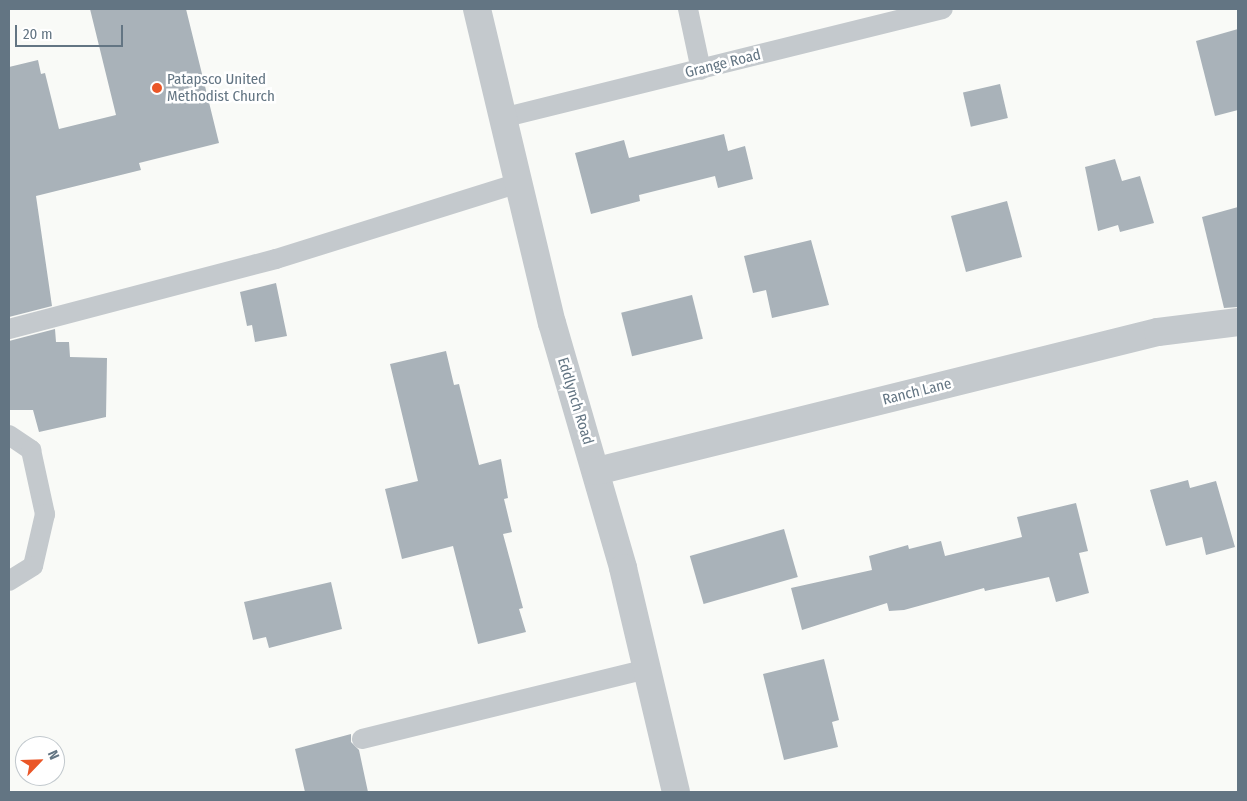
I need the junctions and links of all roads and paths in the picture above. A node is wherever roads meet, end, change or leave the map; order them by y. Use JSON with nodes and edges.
{"nodes":[{"id":1,"x":476,"y":9,"type":"edge"},
{"id":2,"x":688,"y":9,"type":"edge"},
{"id":3,"x":943,"y":9,"type":"edge"},
{"id":4,"x":701,"y":70,"type":"junction"},
{"id":5,"x":502,"y":118,"type":"junction"},
{"id":6,"x":518,"y":183,"type":"junction"},
{"id":7,"x":1238,"y":322,"type":"edge"},
{"id":8,"x":9,"y":330,"type":"edge"},
{"id":9,"x":9,"y":435,"type":"edge"},
{"id":10,"x":597,"y":470,"type":"junction"},
{"id":11,"x":9,"y":581,"type":"edge"},
{"id":12,"x":648,"y":669,"type":"junction"},
{"id":13,"x":362,"y":740,"type":"dead end"},
{"id":14,"x":676,"y":792,"type":"edge"}],
"edges":[{"from":1,"to":5,"type":"street","name":"Eddlynch Road"},
{"from":2,"to":4,"type":"lane"},
{"from":3,"to":4,"type":"lane","name":"Grange Road"},
{"from":4,"to":5,"type":"lane","name":"Grange Road"},
{"from":5,"to":6,"type":"street","name":"Eddlynch Road"},
{"from":6,"to":8,"type":"lane"},
{"from":6,"to":10,"type":"street","name":"Eddlynch Road"},
{"from":7,"to":10,"type":"street","name":"Ranch Lane"},
{"from":9,"to":11,"type":"lane"},
{"from":10,"to":12,"type":"street","name":"Eddlynch Road"},
{"from":12,"to":13,"type":"lane"},
{"from":12,"to":14,"type":"street","name":"Eddlynch Road"}]}
